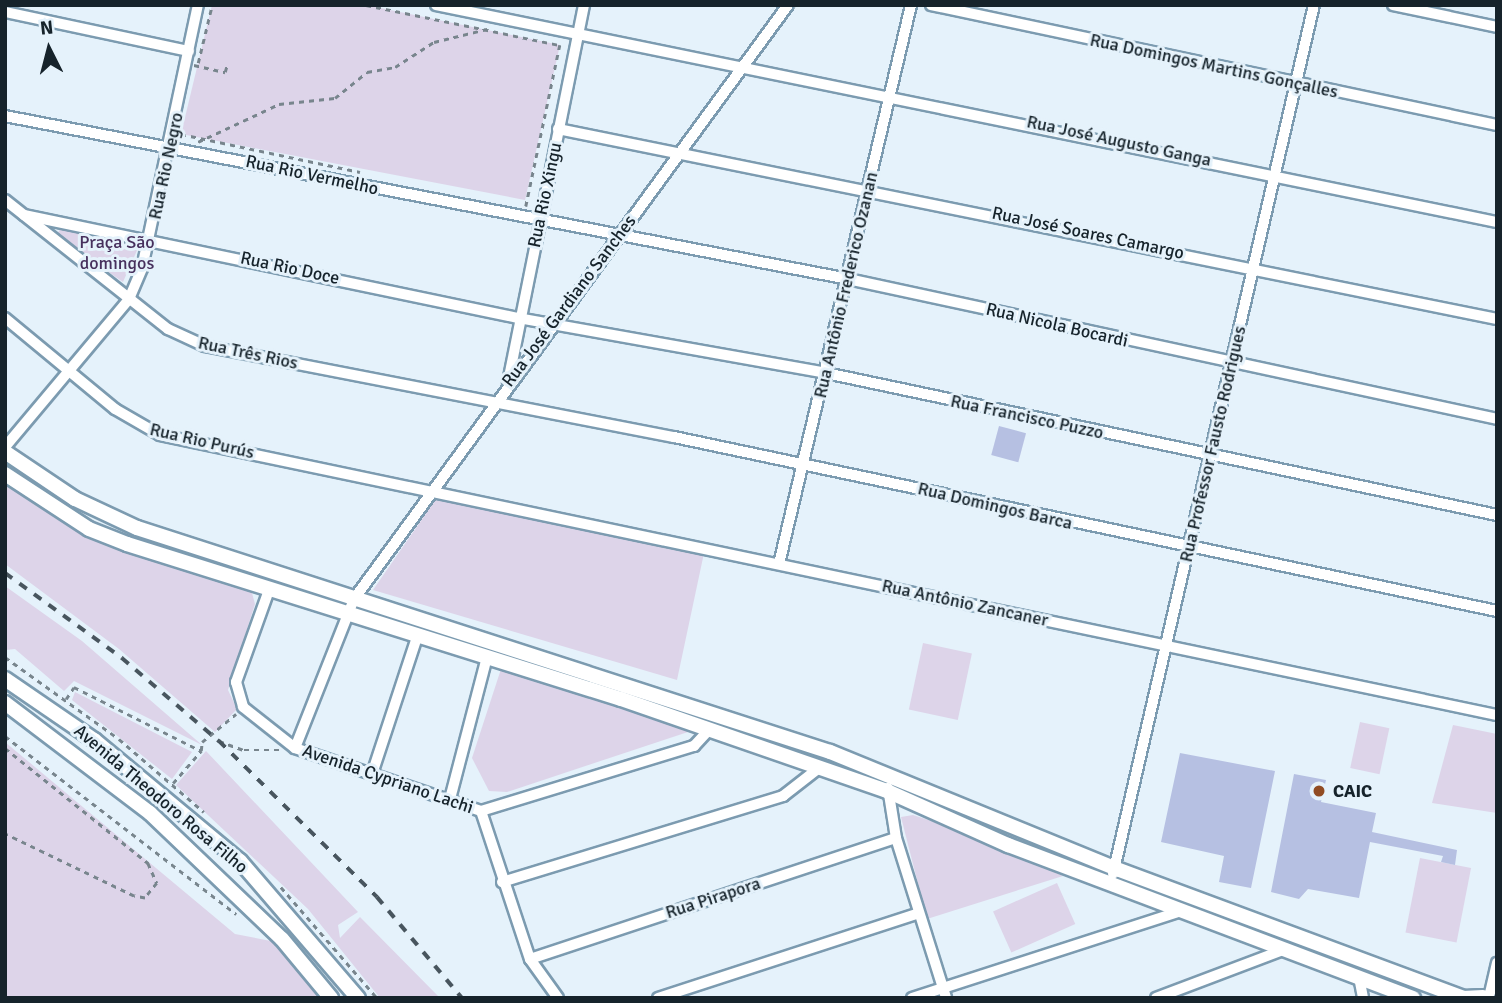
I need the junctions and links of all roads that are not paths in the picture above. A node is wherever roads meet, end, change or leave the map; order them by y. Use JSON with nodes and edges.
{"nodes":[{"id":1,"x":198,"y":5,"type":"edge"},
{"id":2,"x":436,"y":5,"type":"edge"},
{"id":3,"x":584,"y":5,"type":"edge"},
{"id":4,"x":788,"y":5,"type":"edge"},
{"id":5,"x":911,"y":5,"type":"edge"},
{"id":6,"x":932,"y":5,"type":"edge"},
{"id":7,"x":1314,"y":5,"type":"edge"},
{"id":8,"x":1393,"y":5,"type":"edge"},
{"id":9,"x":5,"y":12,"type":"edge"},
{"id":10,"x":1497,"y":27,"type":"edge"},
{"id":11,"x":578,"y":34,"type":"junction"},
{"id":12,"x":189,"y":51,"type":"junction"},
{"id":13,"x":740,"y":68,"type":"junction"},
{"id":14,"x":1298,"y":84,"type":"junction"},
{"id":15,"x":891,"y":94,"type":"junction"},
{"id":16,"x":5,"y":116,"type":"edge"},
{"id":17,"x":1497,"y":125,"type":"edge"},
{"id":18,"x":558,"y":129,"type":"junction"},
{"id":19,"x":170,"y":145,"type":"junction"},
{"id":20,"x":678,"y":153,"type":"junction"},
{"id":21,"x":1277,"y":174,"type":"junction"},
{"id":22,"x":869,"y":188,"type":"junction"},
{"id":23,"x":5,"y":200,"type":"edge"},
{"id":24,"x":23,"y":215,"type":"junction"},
{"id":25,"x":61,"y":220,"type":"junction"},
{"id":26,"x":540,"y":222,"type":"junction"},
{"id":27,"x":1497,"y":222,"type":"edge"},
{"id":28,"x":151,"y":237,"type":"junction"},
{"id":29,"x":617,"y":237,"type":"junction"},
{"id":30,"x":52,"y":238,"type":"junction"},
{"id":31,"x":1254,"y":267,"type":"junction"},
{"id":32,"x":848,"y":279,"type":"junction"},
{"id":33,"x":128,"y":299,"type":"junction"},
{"id":34,"x":5,"y":318,"type":"edge"},
{"id":35,"x":518,"y":318,"type":"junction"},
{"id":36,"x":1497,"y":319,"type":"edge"},
{"id":37,"x":555,"y":323,"type":"junction"},
{"id":38,"x":1232,"y":364,"type":"junction"},
{"id":39,"x":71,"y":370,"type":"junction"},
{"id":40,"x":826,"y":373,"type":"junction"},
{"id":41,"x":508,"y":385,"type":"junction"},
{"id":42,"x":493,"y":402,"type":"junction"},
{"id":43,"x":1497,"y":419,"type":"edge"},
{"id":44,"x":5,"y":447,"type":"edge"},
{"id":45,"x":5,"y":452,"type":"edge"},
{"id":46,"x":1211,"y":457,"type":"junction"},
{"id":47,"x":804,"y":464,"type":"junction"},
{"id":48,"x":5,"y":474,"type":"edge"},
{"id":49,"x":434,"y":490,"type":"junction"},
{"id":50,"x":1497,"y":515,"type":"edge"},
{"id":51,"x":1188,"y":549,"type":"junction"},
{"id":52,"x":779,"y":564,"type":"junction"},
{"id":53,"x":269,"y":590,"type":"junction"},
{"id":54,"x":354,"y":599,"type":"junction"},
{"id":55,"x":1497,"y":611,"type":"edge"},
{"id":56,"x":346,"y":614,"type":"junction"},
{"id":57,"x":417,"y":637,"type":"junction"},
{"id":58,"x":1167,"y":646,"type":"junction"},
{"id":59,"x":487,"y":657,"type":"junction"},
{"id":60,"x":5,"y":679,"type":"edge"},
{"id":61,"x":627,"y":683,"type":"junction"},
{"id":62,"x":621,"y":699,"type":"junction"},
{"id":63,"x":5,"y":702,"type":"edge"},
{"id":64,"x":1497,"y":715,"type":"edge"},
{"id":65,"x":710,"y":729,"type":"junction"},
{"id":66,"x":295,"y":748,"type":"junction"},
{"id":67,"x":819,"y":768,"type":"junction"},
{"id":68,"x":372,"y":774,"type":"junction"},
{"id":69,"x":894,"y":775,"type":"junction"},
{"id":70,"x":887,"y":791,"type":"junction"},
{"id":71,"x":450,"y":799,"type":"junction"},
{"id":72,"x":481,"y":811,"type":"junction"},
{"id":73,"x":896,"y":838,"type":"junction"},
{"id":74,"x":1112,"y":875,"type":"junction"},
{"id":75,"x":502,"y":882,"type":"junction"},
{"id":76,"x":1185,"y":909,"type":"junction"},
{"id":77,"x":919,"y":913,"type":"junction"},
{"id":78,"x":1286,"y":949,"type":"junction"},
{"id":79,"x":530,"y":959,"type":"junction"},
{"id":80,"x":1497,"y":963,"type":"edge"},
{"id":81,"x":1359,"y":977,"type":"junction"},
{"id":82,"x":944,"y":993,"type":"edge"},
{"id":83,"x":1488,"y":995,"type":"edge"},
{"id":84,"x":331,"y":998,"type":"edge"},
{"id":85,"x":358,"y":998,"type":"edge"},
{"id":86,"x":558,"y":998,"type":"edge"},
{"id":87,"x":658,"y":998,"type":"edge"},
{"id":88,"x":912,"y":998,"type":"edge"},
{"id":89,"x":1156,"y":998,"type":"edge"},
{"id":90,"x":1363,"y":998,"type":"edge"},
{"id":91,"x":1413,"y":998,"type":"edge"}],
"edges":[{"from":1,"to":12,"type":"street","name":"Rua Rio Negro"},
{"from":2,"to":11,"type":"street","name":"Rua José Augusto Ganga"},
{"from":3,"to":11,"type":"street","name":"Rua Rio Xingu"},
{"from":4,"to":13,"type":"street","name":"Rua José Gardiano Sanches"},
{"from":5,"to":15,"type":"street","name":"Rua Antônio Frederico Ozanan"},
{"from":6,"to":14,"type":"street","name":"Rua Domingos Martins Gonçalles"},
{"from":7,"to":14,"type":"street","name":"Rua Professor Fausto Rodrigues"},
{"from":8,"to":10,"type":"street"},
{"from":9,"to":12,"type":"street"},
{"from":11,"to":13,"type":"street","name":"Rua José Augusto Ganga"},
{"from":11,"to":18,"type":"street","name":"Rua Rio Xingu"},
{"from":12,"to":19,"type":"street","name":"Rua Rio Negro"},
{"from":13,"to":15,"type":"street","name":"Rua José Augusto Ganga"},
{"from":13,"to":20,"type":"street","name":"Rua José Gardiano Sanches"},
{"from":14,"to":17,"type":"street","name":"Rua Domingos Martins Gonçalles"},
{"from":14,"to":21,"type":"street","name":"Rua Professor Fausto Rodrigues"},
{"from":15,"to":21,"type":"street","name":"Rua José Augusto Ganga"},
{"from":15,"to":22,"type":"street","name":"Rua Antônio Frederico Ozanan"},
{"from":16,"to":19,"type":"street","name":"Rua Rio Vermelho"},
{"from":18,"to":20,"type":"street","name":"Rua José Soares Camargo"},
{"from":18,"to":26,"type":"street","name":"Rua Rio Xingu"},
{"from":19,"to":26,"type":"street","name":"Rua Rio Vermelho"},
{"from":19,"to":28,"type":"street","name":"Rua Rio Negro"},
{"from":20,"to":22,"type":"street","name":"Rua José Soares Camargo"},
{"from":20,"to":29,"type":"street","name":"Rua José Gardiano Sanches"},
{"from":21,"to":27,"type":"street","name":"Rua José Augusto Ganga"},
{"from":21,"to":31,"type":"street","name":"Rua Professor Fausto Rodrigues"},
{"from":22,"to":31,"type":"street","name":"Rua José Soares Camargo"},
{"from":22,"to":32,"type":"street","name":"Rua Antônio Frederico Ozanan"},
{"from":23,"to":24,"type":"street","name":"Rua Três Rios"},
{"from":24,"to":25,"type":"street","name":"Rua Rio Doce"},
{"from":24,"to":30,"type":"street","name":"Rua Três Rios"},
{"from":25,"to":28,"type":"street","name":"Rua Rio Doce"},
{"from":25,"to":30,"type":"street"},
{"from":26,"to":29,"type":"street","name":"Rua Rio Vermelho"},
{"from":26,"to":35,"type":"street","name":"Rua Rio Xingu"},
{"from":28,"to":33,"type":"street","name":"Rua Rio Negro"},
{"from":28,"to":35,"type":"street","name":"Rua Rio Doce"},
{"from":29,"to":32,"type":"street","name":"Rua Nicola Bocardi"},
{"from":29,"to":37,"type":"street","name":"Rua José Gardiano Sanches"},
{"from":30,"to":33,"type":"street","name":"Rua Três Rios"},
{"from":31,"to":36,"type":"street","name":"Rua José Soares Camargo"},
{"from":31,"to":38,"type":"street","name":"Rua Professor Fausto Rodrigues"},
{"from":32,"to":38,"type":"street","name":"Rua Nicola Bocardi"},
{"from":32,"to":40,"type":"street","name":"Rua Antônio Frederico Ozanan"},
{"from":33,"to":39,"type":"street","name":"Rua Rio Negro"},
{"from":33,"to":42,"type":"street","name":"Rua Três Rios"},
{"from":34,"to":39,"type":"street","name":"Rua Rio Purús"},
{"from":35,"to":37,"type":"street","name":"Rua Rio Doce"},
{"from":35,"to":41,"type":"street","name":"Rua Rio Xingu"},
{"from":37,"to":40,"type":"street","name":"Rua Francisco Puzzo"},
{"from":37,"to":41,"type":"street","name":"Rua José Gardiano Sanches"},
{"from":38,"to":43,"type":"street","name":"Rua Nicola Bocardi"},
{"from":38,"to":46,"type":"street","name":"Rua Professor Fausto Rodrigues"},
{"from":39,"to":44,"type":"street","name":"Rua Rio Negro"},
{"from":39,"to":49,"type":"street","name":"Rua Rio Purús"},
{"from":40,"to":46,"type":"street","name":"Rua Francisco Puzzo"},
{"from":40,"to":47,"type":"street","name":"Rua Antônio Frederico Ozanan"},
{"from":41,"to":42,"type":"street","name":"Rua José Gardiano Sanches"},
{"from":42,"to":47,"type":"street","name":"Rua Domingos Barca"},
{"from":42,"to":49,"type":"street","name":"Rua José Gardiano Sanches"},
{"from":45,"to":54,"type":"main road"},
{"from":46,"to":50,"type":"street","name":"Rua Francisco Puzzo"},
{"from":46,"to":51,"type":"street","name":"Rua Professor Fausto Rodrigues"},
{"from":47,"to":51,"type":"street","name":"Rua Domingos Barca"},
{"from":47,"to":52,"type":"street","name":"Rua Antônio Frederico Ozanan"},
{"from":48,"to":53,"type":"main road"},
{"from":49,"to":52,"type":"street","name":"Rua Antônio Zancaner"},
{"from":49,"to":54,"type":"street","name":"Rua José Gardiano Sanches"},
{"from":51,"to":55,"type":"street","name":"Rua Domingos Barca"},
{"from":51,"to":58,"type":"street","name":"Rua Professor Fausto Rodrigues"},
{"from":52,"to":58,"type":"street","name":"Rua Antônio Zancaner"},
{"from":53,"to":56,"type":"main road"},
{"from":53,"to":66,"type":"street","name":"Avenida Cypriano Lachi"},
{"from":54,"to":56,"type":"street","name":"Rua José Gardiano Sanches"},
{"from":54,"to":61,"type":"main road"},
{"from":56,"to":57,"type":"main road"},
{"from":56,"to":66,"type":"street","name":"Rua José Gardiano Sanches"},
{"from":57,"to":59,"type":"main road"},
{"from":57,"to":68,"type":"street"},
{"from":58,"to":64,"type":"street","name":"Rua Antônio Zancaner"},
{"from":58,"to":74,"type":"street","name":"Rua Professor Fausto Rodrigues"},
{"from":59,"to":62,"type":"main road"},
{"from":59,"to":71,"type":"street"},
{"from":60,"to":85,"type":"main road","name":"Avenida Theodoro Rosa Filho"},
{"from":61,"to":62,"type":"main road"},
{"from":61,"to":69,"type":"main road"},
{"from":62,"to":65,"type":"main road"},
{"from":63,"to":84,"type":"main road","name":"Avenida Theodoro Rosa Filho"},
{"from":65,"to":67,"type":"main road"},
{"from":65,"to":72,"type":"street"},
{"from":66,"to":68,"type":"street","name":"Avenida Cypriano Lachi"},
{"from":67,"to":70,"type":"main road"},
{"from":67,"to":75,"type":"street"},
{"from":68,"to":71,"type":"street","name":"Avenida Cypriano Lachi"},
{"from":69,"to":70,"type":"street"},
{"from":69,"to":74,"type":"main road"},
{"from":70,"to":73,"type":"street"},
{"from":70,"to":74,"type":"main road"},
{"from":71,"to":72,"type":"street","name":"Avenida Cypriano Lachi"},
{"from":72,"to":75,"type":"street","name":"Avenida Cypriano Lachi"},
{"from":73,"to":77,"type":"street"},
{"from":73,"to":79,"type":"street","name":"Rua Pirapora"},
{"from":74,"to":76,"type":"main road"},
{"from":74,"to":83,"type":"main road"},
{"from":75,"to":79,"type":"street","name":"Avenida Cypriano Lachi"},
{"from":76,"to":78,"type":"main road"},
{"from":76,"to":82,"type":"street"},
{"from":77,"to":82,"type":"street"},
{"from":77,"to":87,"type":"street"},
{"from":78,"to":81,"type":"main road"},
{"from":78,"to":89,"type":"street"},
{"from":79,"to":86,"type":"street","name":"Avenida Cypriano Lachi"},
{"from":80,"to":83,"type":"street"},
{"from":81,"to":90,"type":"street"},
{"from":81,"to":91,"type":"main road"},
{"from":82,"to":88,"type":"street"}]}
